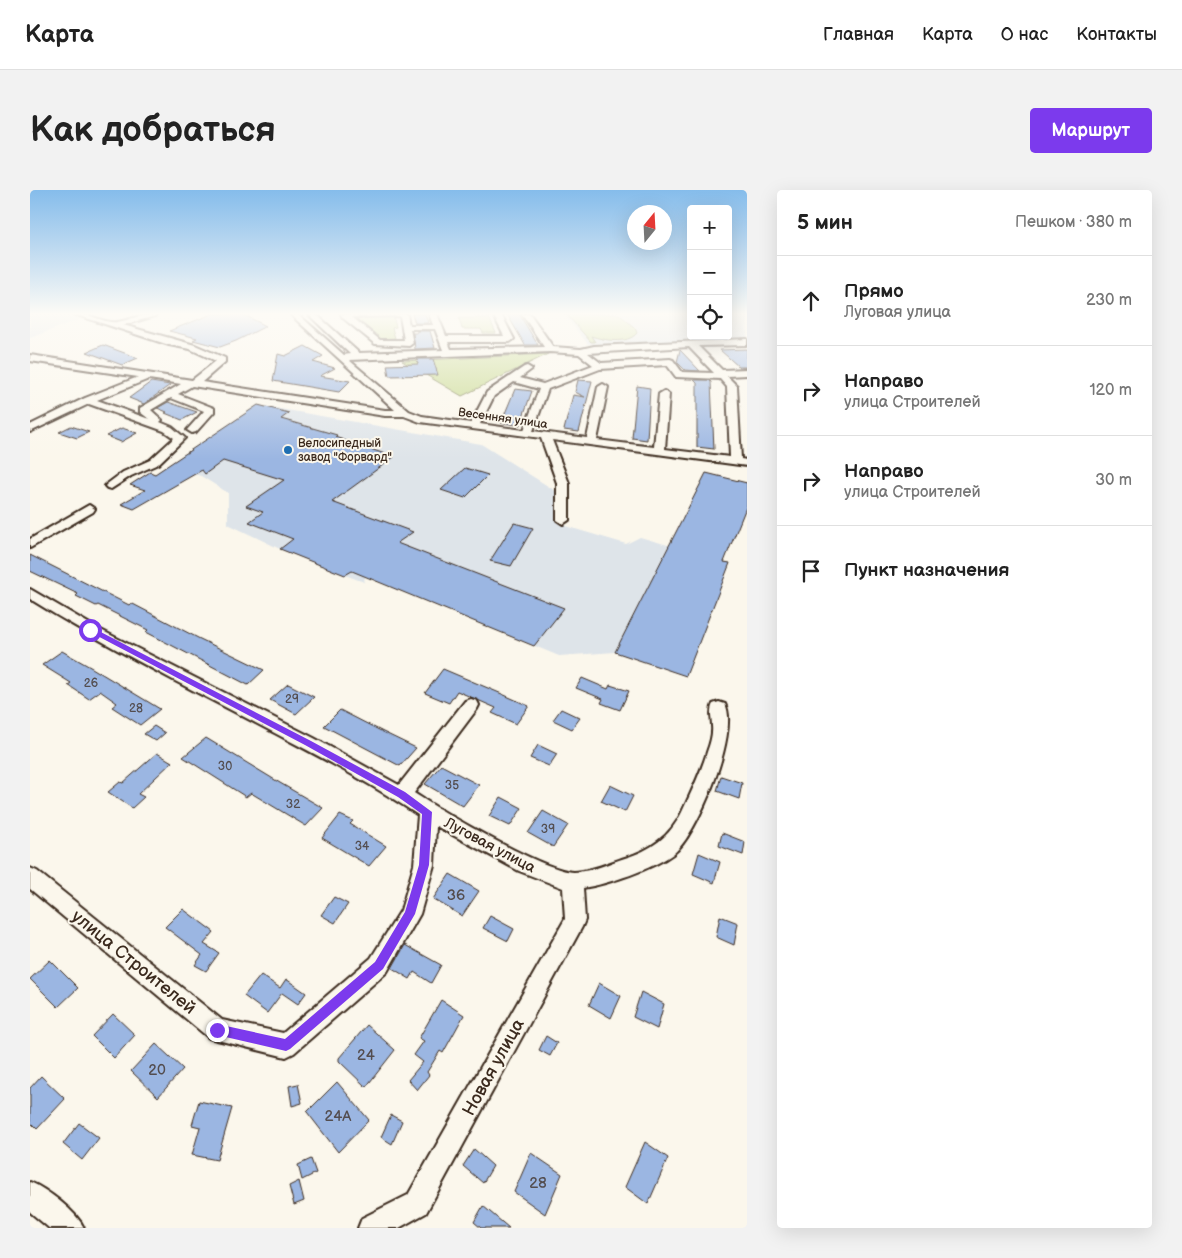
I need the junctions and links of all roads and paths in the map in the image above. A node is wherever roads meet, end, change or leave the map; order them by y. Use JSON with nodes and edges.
{"nodes":[{"id":1,"x":56,"y":362,"type":"edge"},
{"id":2,"x":219,"y":362,"type":"edge"},
{"id":3,"x":347,"y":362,"type":"edge"},
{"id":4,"x":594,"y":362,"type":"edge"},
{"id":5,"x":662,"y":362,"type":"edge"},
{"id":6,"x":670,"y":362,"type":"edge"},
{"id":7,"x":710,"y":362,"type":"edge"},
{"id":8,"x":599,"y":366,"type":"junction"},
{"id":9,"x":527,"y":369,"type":"dead end"},
{"id":10,"x":747,"y":372,"type":"edge"},
{"id":11,"x":722,"y":374,"type":"junction"},
{"id":12,"x":148,"y":378,"type":"junction"},
{"id":13,"x":512,"y":379,"type":"junction"},
{"id":14,"x":193,"y":383,"type":"junction"},
{"id":15,"x":544,"y":387,"type":"junction"},
{"id":16,"x":603,"y":387,"type":"dead end"},
{"id":17,"x":664,"y":394,"type":"dead end"},
{"id":18,"x":172,"y":395,"type":"junction"},
{"id":19,"x":88,"y":400,"type":"junction"},
{"id":20,"x":733,"y":408,"type":"junction"},
{"id":21,"x":747,"y":409,"type":"edge"},
{"id":22,"x":405,"y":414,"type":"junction"},
{"id":23,"x":157,"y":420,"type":"dead end"},
{"id":24,"x":474,"y":426,"type":"junction"},
{"id":25,"x":30,"y":429,"type":"edge"},
{"id":26,"x":529,"y":429,"type":"dead end"},
{"id":27,"x":192,"y":430,"type":"dead end"},
{"id":28,"x":545,"y":436,"type":"junction"},
{"id":29,"x":591,"y":442,"type":"junction"},
{"id":30,"x":659,"y":451,"type":"junction"},
{"id":31,"x":736,"y":461,"type":"junction"},
{"id":32,"x":747,"y":463,"type":"edge"},
{"id":33,"x":111,"y":486,"type":"dead end"},
{"id":34,"x":89,"y":509,"type":"dead end"},
{"id":35,"x":563,"y":520,"type":"dead end"},
{"id":36,"x":30,"y":544,"type":"edge"},
{"id":37,"x":30,"y":593,"type":"edge"},
{"id":38,"x":471,"y":705,"type":"dead end"},
{"id":39,"x":719,"y":708,"type":"dead end"},
{"id":40,"x":402,"y":795,"type":"junction"},
{"id":41,"x":427,"y":812,"type":"junction"},
{"id":42,"x":30,"y":877,"type":"edge"},
{"id":43,"x":573,"y":881,"type":"junction"},
{"id":44,"x":30,"y":1195,"type":"edge"},
{"id":45,"x":70,"y":1228,"type":"edge"},
{"id":46,"x":372,"y":1228,"type":"edge"}],
"edges":[{"from":1,"to":12,"type":"street"},
{"from":2,"to":14,"type":"street"},
{"from":3,"to":22,"type":"street","name":"Весенняя улица"},
{"from":4,"to":8,"type":"street"},
{"from":5,"to":8,"type":"street"},
{"from":6,"to":11,"type":"street"},
{"from":7,"to":11,"type":"street"},
{"from":8,"to":15,"type":"street"},
{"from":9,"to":13,"type":"street"},
{"from":10,"to":11,"type":"street"},
{"from":11,"to":20,"type":"street"},
{"from":12,"to":14,"type":"street"},
{"from":12,"to":19,"type":"street"},
{"from":13,"to":15,"type":"street"},
{"from":13,"to":24,"type":"street"},
{"from":14,"to":18,"type":"street"},
{"from":14,"to":22,"type":"street"},
{"from":15,"to":26,"type":"street"},
{"from":16,"to":29,"type":"street"},
{"from":17,"to":30,"type":"street"},
{"from":18,"to":23,"type":"street"},
{"from":18,"to":27,"type":"street"},
{"from":19,"to":25,"type":"street"},
{"from":19,"to":33,"type":"street"},
{"from":20,"to":21,"type":"street"},
{"from":20,"to":31,"type":"street"},
{"from":22,"to":24,"type":"street","name":"Весенняя улица"},
{"from":24,"to":28,"type":"street","name":"Весенняя улица"},
{"from":28,"to":29,"type":"street","name":"Весенняя улица"},
{"from":28,"to":35,"type":"street"},
{"from":29,"to":30,"type":"street","name":"Весенняя улица"},
{"from":30,"to":31,"type":"street","name":"Весенняя улица"},
{"from":31,"to":32,"type":"street","name":"Весенняя улица"},
{"from":34,"to":36,"type":"street"},
{"from":37,"to":40,"type":"street","name":"Луговая улица"},
{"from":38,"to":40,"type":"street"},
{"from":39,"to":43,"type":"street","name":"Луговая улица"},
{"from":40,"to":41,"type":"street","name":"Луговая улица"},
{"from":41,"to":42,"type":"street","name":"улица Строителей"},
{"from":41,"to":43,"type":"street","name":"Луговая улица"},
{"from":43,"to":46,"type":"street","name":"Новая улица"},
{"from":44,"to":45,"type":"street"}]}
